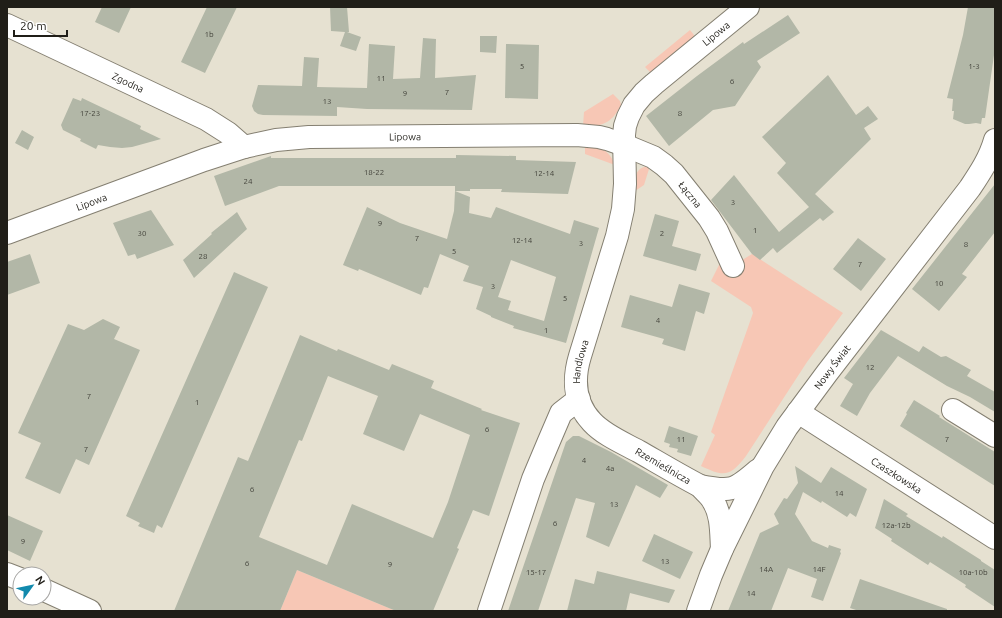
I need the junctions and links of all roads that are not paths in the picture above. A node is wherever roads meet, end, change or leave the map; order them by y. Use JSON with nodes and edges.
{"nodes":[{"id":1,"x":748,"y":7,"type":"edge"},
{"id":2,"x":7,"y":25,"type":"edge"},
{"id":3,"x":995,"y":140,"type":"edge"},
{"id":4,"x":624,"y":145,"type":"junction"},
{"id":5,"x":244,"y":147,"type":"junction"},
{"id":6,"x":7,"y":233,"type":"edge"},
{"id":7,"x":734,"y":266,"type":"dead end"},
{"id":8,"x":579,"y":399,"type":"junction"},
{"id":9,"x":953,"y":410,"type":"dead end"},
{"id":10,"x":798,"y":412,"type":"junction"},
{"id":11,"x":995,"y":436,"type":"edge"},
{"id":12,"x":763,"y":466,"type":"junction"},
{"id":13,"x":700,"y":486,"type":"junction"},
{"id":14,"x":995,"y":538,"type":"edge"},
{"id":15,"x":722,"y":549,"type":"junction"},
{"id":16,"x":52,"y":594,"type":"edge"},
{"id":17,"x":90,"y":611,"type":"edge"},
{"id":18,"x":489,"y":611,"type":"edge"},
{"id":19,"x":698,"y":611,"type":"edge"}],
"edges":[{"from":1,"to":4,"type":"street","name":"Lipowa"},
{"from":2,"to":5,"type":"street","name":"Zgodna"},
{"from":3,"to":10,"type":"street","name":"Nowy Świat"},
{"from":4,"to":5,"type":"street","name":"Lipowa"},
{"from":4,"to":7,"type":"street","name":"Łączna"},
{"from":4,"to":8,"type":"street","name":"Handlowa"},
{"from":5,"to":6,"type":"street","name":"Lipowa"},
{"from":8,"to":13,"type":"street","name":"Rzemieślnicza"},
{"from":8,"to":18,"type":"street","name":"Handlowa"},
{"from":9,"to":11,"type":"street"},
{"from":10,"to":12,"type":"street","name":"Nowy Świat"},
{"from":10,"to":14,"type":"street","name":"Czaszkowska"},
{"from":12,"to":13,"type":"street"},
{"from":12,"to":15,"type":"street","name":"Nowy Świat"},
{"from":13,"to":15,"type":"street","name":"Rzemieślnicza"},
{"from":15,"to":19,"type":"street","name":"Nowy Świat"},
{"from":16,"to":17,"type":"street"}]}
